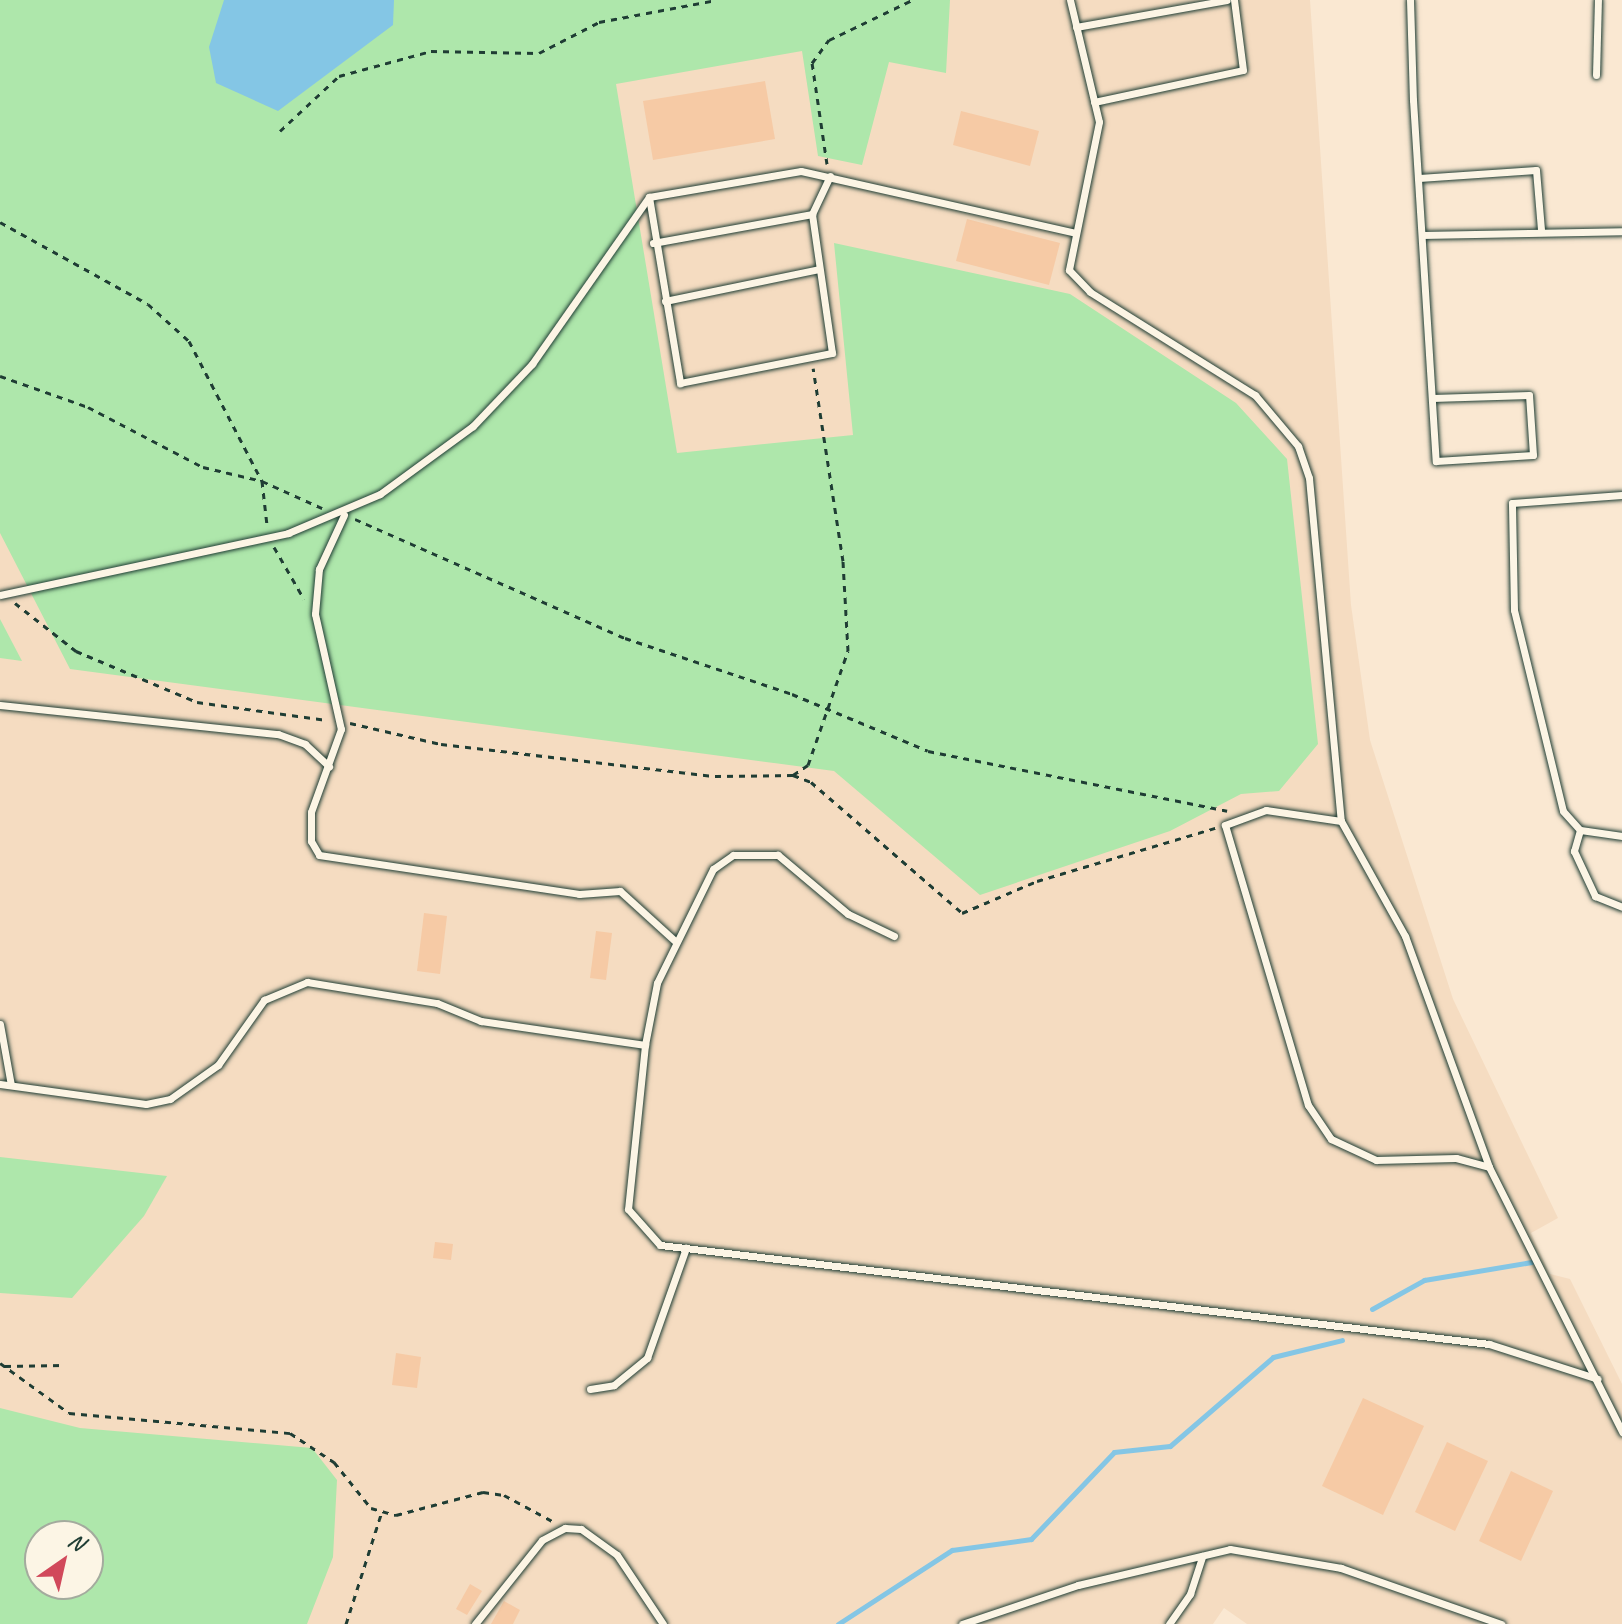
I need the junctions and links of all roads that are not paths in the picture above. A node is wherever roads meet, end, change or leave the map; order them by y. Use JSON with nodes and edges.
{"nodes":[{"id":1,"x":1070,"y":0,"type":"edge"},
{"id":2,"x":1227,"y":0,"type":"edge"},
{"id":3,"x":1234,"y":0,"type":"edge"},
{"id":4,"x":1410,"y":0,"type":"edge"},
{"id":5,"x":1598,"y":0,"type":"edge"},
{"id":6,"x":1076,"y":27,"type":"junction"},
{"id":7,"x":1596,"y":75,"type":"dead end"},
{"id":8,"x":1094,"y":102,"type":"junction"},
{"id":9,"x":830,"y":176,"type":"junction"},
{"id":10,"x":1419,"y":178,"type":"junction"},
{"id":11,"x":649,"y":197,"type":"junction"},
{"id":12,"x":812,"y":214,"type":"junction"},
{"id":13,"x":1541,"y":230,"type":"junction"},
{"id":14,"x":1622,"y":231,"type":"edge"},
{"id":15,"x":1072,"y":232,"type":"junction"},
{"id":16,"x":1422,"y":235,"type":"junction"},
{"id":17,"x":653,"y":243,"type":"junction"},
{"id":18,"x":819,"y":269,"type":"junction"},
{"id":19,"x":665,"y":301,"type":"junction"},
{"id":20,"x":1432,"y":398,"type":"junction"},
{"id":21,"x":1622,"y":495,"type":"edge"},
{"id":22,"x":344,"y":515,"type":"junction"},
{"id":23,"x":1,"y":594,"type":"edge"},
{"id":24,"x":0,"y":705,"type":"edge"},
{"id":25,"x":329,"y":766,"type":"junction"},
{"id":26,"x":1341,"y":821,"type":"junction"},
{"id":27,"x":1580,"y":830,"type":"junction"},
{"id":28,"x":1622,"y":836,"type":"edge"},
{"id":29,"x":1622,"y":907,"type":"edge"},
{"id":30,"x":894,"y":936,"type":"dead end"},
{"id":31,"x":675,"y":941,"type":"junction"},
{"id":32,"x":0,"y":1024,"type":"edge"},
{"id":33,"x":645,"y":1045,"type":"junction"},
{"id":34,"x":0,"y":1084,"type":"edge"},
{"id":35,"x":11,"y":1085,"type":"junction"},
{"id":36,"x":1489,"y":1167,"type":"junction"},
{"id":37,"x":686,"y":1248,"type":"junction"},
{"id":38,"x":1598,"y":1379,"type":"junction"},
{"id":39,"x":590,"y":1389,"type":"dead end"},
{"id":40,"x":1622,"y":1432,"type":"edge"},
{"id":41,"x":1202,"y":1556,"type":"junction"},
{"id":42,"x":475,"y":1624,"type":"edge"},
{"id":43,"x":663,"y":1624,"type":"edge"},
{"id":44,"x":962,"y":1624,"type":"edge"},
{"id":45,"x":1169,"y":1624,"type":"edge"},
{"id":46,"x":1501,"y":1624,"type":"edge"}],
"edges":[{"from":1,"to":6,"type":"lane"},
{"from":2,"to":6,"type":"lane"},
{"from":3,"to":8,"type":"lane"},
{"from":4,"to":10,"type":"lane"},
{"from":5,"to":7,"type":"lane"},
{"from":6,"to":8,"type":"lane"},
{"from":8,"to":15,"type":"lane"},
{"from":9,"to":11,"type":"lane"},
{"from":9,"to":12,"type":"lane"},
{"from":9,"to":15,"type":"lane"},
{"from":10,"to":13,"type":"lane"},
{"from":10,"to":16,"type":"lane"},
{"from":11,"to":17,"type":"lane"},
{"from":11,"to":22,"type":"lane"},
{"from":12,"to":17,"type":"lane"},
{"from":12,"to":18,"type":"lane"},
{"from":13,"to":14,"type":"lane"},
{"from":13,"to":16,"type":"lane"},
{"from":15,"to":26,"type":"lane"},
{"from":16,"to":20,"type":"lane"},
{"from":17,"to":19,"type":"lane"},
{"from":18,"to":19,"type":"lane"},
{"from":18,"to":19,"type":"lane"},
{"from":20,"to":20,"type":"lane"},
{"from":21,"to":27,"type":"lane"},
{"from":22,"to":23,"type":"lane"},
{"from":22,"to":25,"type":"lane"},
{"from":24,"to":25,"type":"lane"},
{"from":25,"to":31,"type":"lane"},
{"from":26,"to":36,"type":"lane"},
{"from":26,"to":36,"type":"lane"},
{"from":27,"to":28,"type":"lane"},
{"from":27,"to":29,"type":"lane"},
{"from":30,"to":31,"type":"lane"},
{"from":31,"to":33,"type":"lane"},
{"from":32,"to":35,"type":"lane"},
{"from":33,"to":35,"type":"lane"},
{"from":33,"to":37,"type":"lane"},
{"from":34,"to":35,"type":"lane"},
{"from":36,"to":38,"type":"lane"},
{"from":37,"to":38,"type":"lane"},
{"from":37,"to":39,"type":"lane"},
{"from":38,"to":40,"type":"lane"},
{"from":41,"to":44,"type":"lane"},
{"from":41,"to":45,"type":"lane"},
{"from":41,"to":46,"type":"lane"},
{"from":42,"to":43,"type":"lane"}]}
